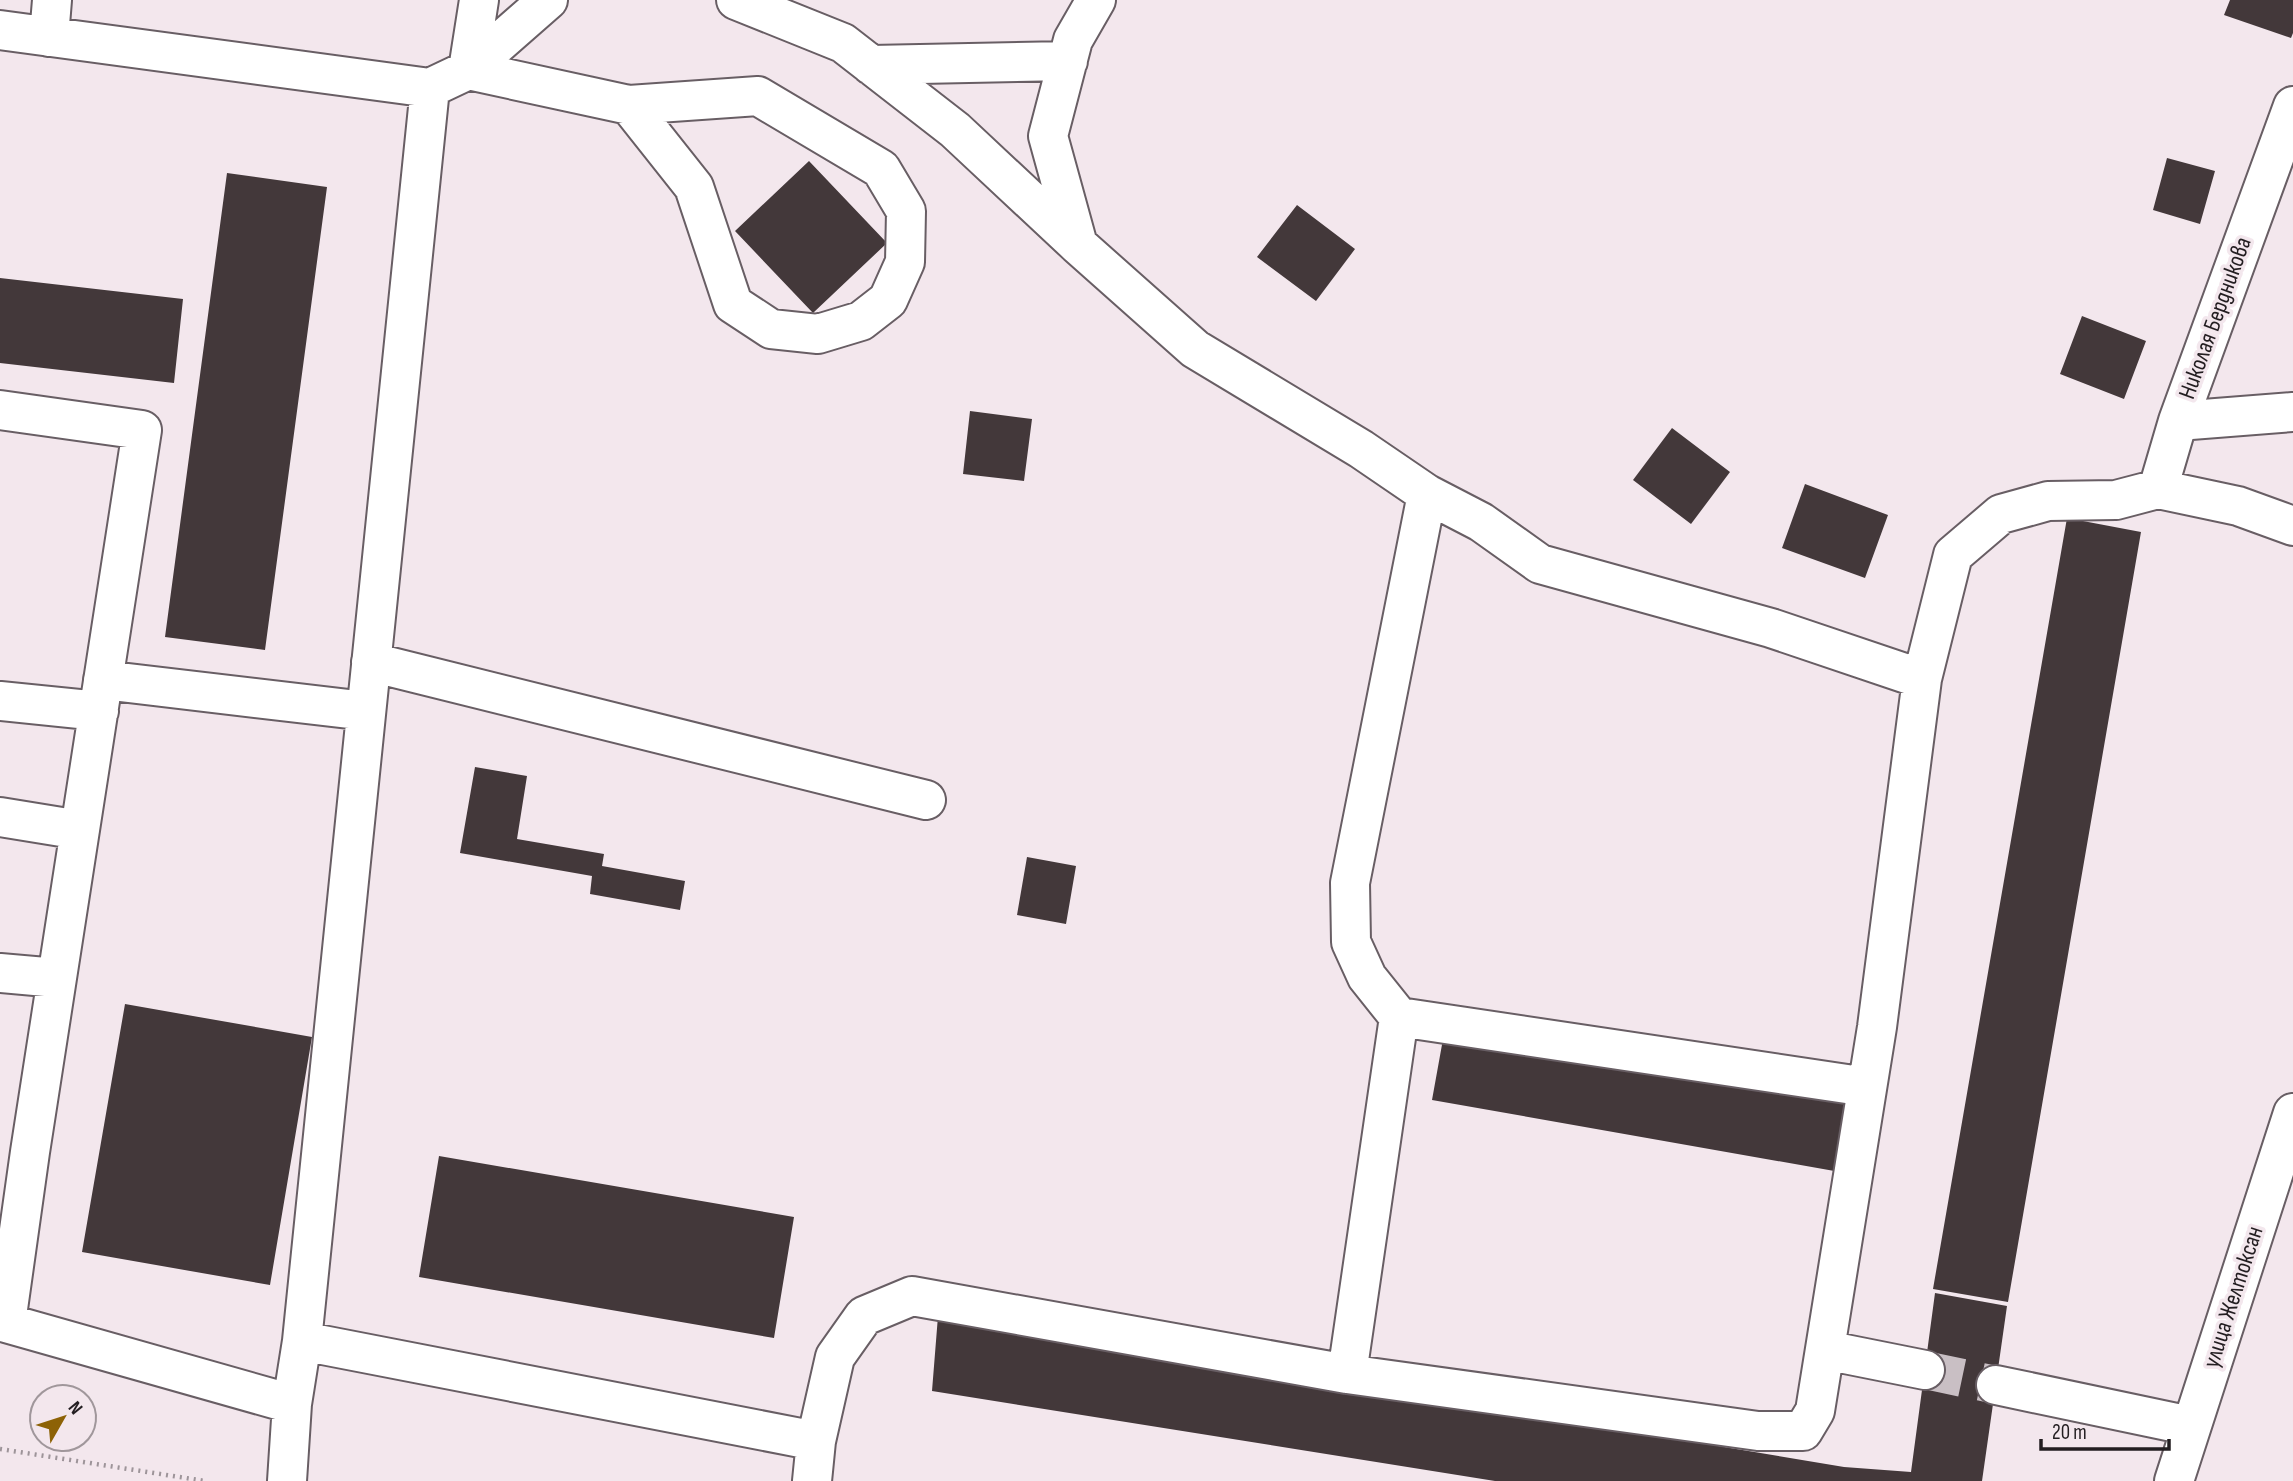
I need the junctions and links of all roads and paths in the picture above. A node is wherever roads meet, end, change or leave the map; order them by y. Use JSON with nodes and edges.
{"nodes":[{"id":1,"x":478,"y":0,"type":"edge"},
{"id":2,"x":548,"y":0,"type":"edge"},
{"id":3,"x":736,"y":0,"type":"edge"},
{"id":4,"x":1096,"y":0,"type":"edge"},
{"id":5,"x":50,"y":18,"type":"edge"},
{"id":6,"x":0,"y":30,"type":"edge"},
{"id":7,"x":1068,"y":61,"type":"junction"},
{"id":8,"x":871,"y":65,"type":"junction"},
{"id":9,"x":468,"y":70,"type":"junction"},
{"id":10,"x":430,"y":88,"type":"junction"},
{"id":11,"x":629,"y":105,"type":"junction"},
{"id":12,"x":2293,"y":106,"type":"edge"},
{"id":13,"x":1079,"y":245,"type":"junction"},
{"id":14,"x":0,"y":410,"type":"edge"},
{"id":15,"x":2293,"y":412,"type":"edge"},
{"id":16,"x":2178,"y":421,"type":"junction"},
{"id":17,"x":2158,"y":489,"type":"junction"},
{"id":18,"x":1427,"y":494,"type":"junction"},
{"id":19,"x":2293,"y":526,"type":"edge"},
{"id":20,"x":372,"y":662,"type":"junction"},
{"id":21,"x":1922,"y":678,"type":"junction"},
{"id":22,"x":101,"y":695,"type":"junction"},
{"id":23,"x":0,"y":701,"type":"edge"},
{"id":24,"x":366,"y":711,"type":"junction"},
{"id":25,"x":926,"y":800,"type":"dead end"},
{"id":26,"x":0,"y":817,"type":"edge"},
{"id":27,"x":80,"y":830,"type":"junction"},
{"id":28,"x":0,"y":973,"type":"edge"},
{"id":29,"x":57,"y":978,"type":"junction"},
{"id":30,"x":1399,"y":1017,"type":"junction"},
{"id":31,"x":1867,"y":1087,"type":"junction"},
{"id":32,"x":2293,"y":1113,"type":"edge"},
{"id":33,"x":15,"y":1149,"type":"edge"},
{"id":34,"x":3,"y":1322,"type":"edge"},
{"id":35,"x":302,"y":1341,"type":"junction"},
{"id":36,"x":1825,"y":1350,"type":"junction"},
{"id":37,"x":1925,"y":1370,"type":"tunnel mouth"},
{"id":38,"x":1346,"y":1374,"type":"junction"},
{"id":39,"x":1996,"y":1385,"type":"tunnel mouth"},
{"id":40,"x":292,"y":1404,"type":"junction"},
{"id":41,"x":2191,"y":1426,"type":"junction"},
{"id":42,"x":816,"y":1441,"type":"junction"},
{"id":43,"x":0,"y":1449,"type":"edge"},
{"id":44,"x":205,"y":1481,"type":"edge"},
{"id":45,"x":287,"y":1481,"type":"edge"},
{"id":46,"x":812,"y":1481,"type":"edge"},
{"id":47,"x":2174,"y":1481,"type":"edge"}],
"edges":[{"from":1,"to":9,"type":"street"},
{"from":2,"to":9,"type":"street"},
{"from":3,"to":8,"type":"street"},
{"from":4,"to":7,"type":"street"},
{"from":5,"to":6,"type":"street"},
{"from":5,"to":10,"type":"street"},
{"from":7,"to":8,"type":"street"},
{"from":7,"to":13,"type":"street"},
{"from":8,"to":13,"type":"street"},
{"from":9,"to":10,"type":"street"},
{"from":9,"to":11,"type":"street"},
{"from":10,"to":20,"type":"street"},
{"from":11,"to":11,"type":"street"},
{"from":12,"to":16,"type":"street","name":"Николая Бердникова"},
{"from":13,"to":18,"type":"street"},
{"from":14,"to":22,"type":"street"},
{"from":15,"to":16,"type":"street","name":"Николая Бердникова"},
{"from":16,"to":17,"type":"street"},
{"from":17,"to":19,"type":"street"},
{"from":17,"to":21,"type":"street"},
{"from":18,"to":21,"type":"street"},
{"from":18,"to":30,"type":"street"},
{"from":20,"to":24,"type":"street"},
{"from":20,"to":25,"type":"street"},
{"from":21,"to":31,"type":"street"},
{"from":22,"to":23,"type":"street"},
{"from":22,"to":24,"type":"street"},
{"from":22,"to":27,"type":"street"},
{"from":24,"to":35,"type":"street"},
{"from":26,"to":27,"type":"street"},
{"from":27,"to":29,"type":"street"},
{"from":28,"to":29,"type":"street"},
{"from":29,"to":33,"type":"street"},
{"from":30,"to":31,"type":"street"},
{"from":30,"to":38,"type":"street"},
{"from":31,"to":36,"type":"street"},
{"from":32,"to":41,"type":"street","name":"улица Желтоксан"},
{"from":33,"to":34,"type":"street"},
{"from":34,"to":40,"type":"street"},
{"from":35,"to":40,"type":"street"},
{"from":35,"to":42,"type":"street"},
{"from":36,"to":37,"type":"street"},
{"from":36,"to":38,"type":"street"},
{"from":38,"to":42,"type":"street"},
{"from":39,"to":41,"type":"street"},
{"from":40,"to":45,"type":"street"},
{"from":41,"to":47,"type":"street","name":"улица Желтоксан"},
{"from":42,"to":46,"type":"street"},
{"from":43,"to":44,"type":"path"}]}
